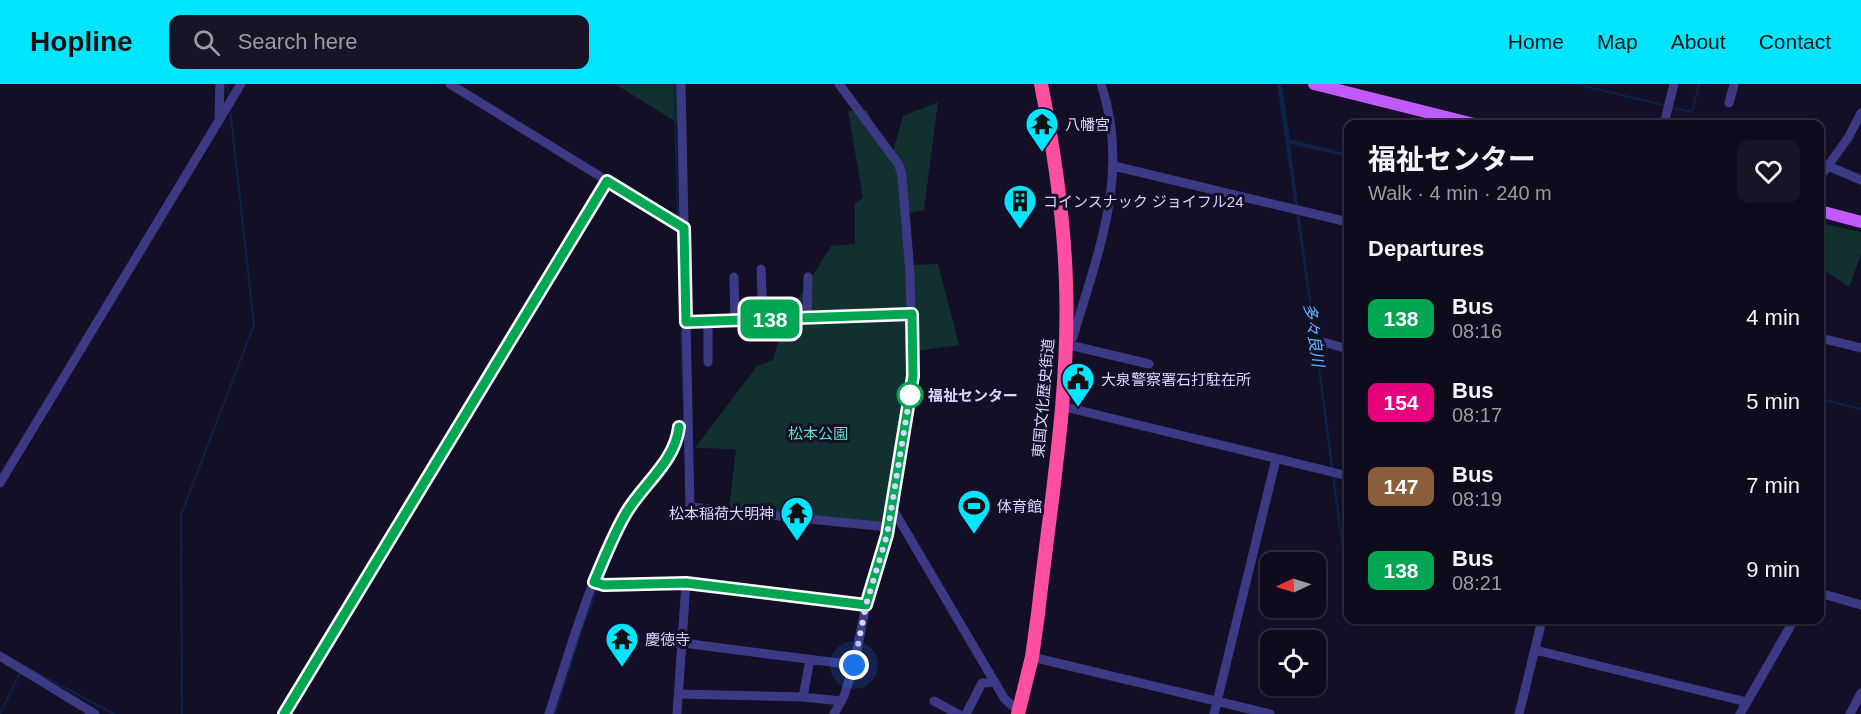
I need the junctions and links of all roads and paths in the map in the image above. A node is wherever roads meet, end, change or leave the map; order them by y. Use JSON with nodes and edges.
{"nodes":[{"id":1,"x":220,"y":84,"type":"edge"},
{"id":2,"x":241,"y":84,"type":"edge"},
{"id":3,"x":450,"y":84,"type":"edge"},
{"id":4,"x":681,"y":84,"type":"edge"},
{"id":5,"x":839,"y":84,"type":"edge"},
{"id":6,"x":1041,"y":84,"type":"edge"},
{"id":7,"x":1101,"y":84,"type":"edge"},
{"id":8,"x":1314,"y":84,"type":"edge"},
{"id":9,"x":1674,"y":84,"type":"edge"},
{"id":10,"x":1734,"y":84,"type":"edge"},
{"id":11,"x":465,"y":88,"type":"edge"},
{"id":12,"x":1729,"y":103,"type":"dead end"},
{"id":13,"x":1861,"y":114,"type":"edge"},
{"id":14,"x":220,"y":117,"type":"junction"},
{"id":15,"x":1458,"y":120,"type":"edge"},
{"id":16,"x":1665,"y":120,"type":"edge"},
{"id":17,"x":1114,"y":166,"type":"junction"},
{"id":18,"x":1828,"y":166,"type":"junction"},
{"id":19,"x":1824,"y":172,"type":"edge"},
{"id":20,"x":1861,"y":180,"type":"edge"},
{"id":21,"x":607,"y":181,"type":"junction"},
{"id":22,"x":1824,"y":212,"type":"edge"},
{"id":23,"x":1344,"y":221,"type":"edge"},
{"id":24,"x":1861,"y":222,"type":"edge"},
{"id":25,"x":684,"y":228,"type":"junction"},
{"id":26,"x":761,"y":269,"type":"dead end"},
{"id":27,"x":734,"y":277,"type":"dead end"},
{"id":28,"x":808,"y":277,"type":"dead end"},
{"id":29,"x":912,"y":314,"type":"junction"},
{"id":30,"x":807,"y":317,"type":"junction"},
{"id":31,"x":763,"y":319,"type":"junction"},
{"id":32,"x":735,"y":320,"type":"junction"},
{"id":33,"x":708,"y":321,"type":"junction"},
{"id":34,"x":686,"y":322,"type":"junction"},
{"id":35,"x":1824,"y":339,"type":"edge"},
{"id":36,"x":1323,"y":342,"type":"dead end"},
{"id":37,"x":1065,"y":344,"type":"junction"},
{"id":38,"x":1344,"y":348,"type":"edge"},
{"id":39,"x":1861,"y":348,"type":"edge"},
{"id":40,"x":708,"y":362,"type":"dead end"},
{"id":41,"x":1149,"y":364,"type":"dead end"},
{"id":42,"x":1061,"y":406,"type":"junction"},
{"id":43,"x":679,"y":427,"type":"dead end"},
{"id":44,"x":1276,"y":459,"type":"junction"},
{"id":45,"x":1344,"y":475,"type":"edge"},
{"id":46,"x":0,"y":483,"type":"edge"},
{"id":47,"x":891,"y":506,"type":"junction"},
{"id":48,"x":888,"y":527,"type":"junction"},
{"id":49,"x":594,"y":582,"type":"junction"},
{"id":50,"x":686,"y":583,"type":"junction"},
{"id":51,"x":1824,"y":594,"type":"edge"},
{"id":52,"x":866,"y":605,"type":"junction"},
{"id":53,"x":1861,"y":605,"type":"edge"},
{"id":54,"x":1541,"y":624,"type":"edge"},
{"id":55,"x":1792,"y":624,"type":"edge"},
{"id":56,"x":683,"y":644,"type":"junction"},
{"id":57,"x":1535,"y":650,"type":"junction"},
{"id":58,"x":0,"y":656,"type":"edge"},
{"id":59,"x":1032,"y":657,"type":"junction"},
{"id":60,"x":810,"y":659,"type":"junction"},
{"id":61,"x":854,"y":665,"type":"junction"},
{"id":62,"x":994,"y":682,"type":"junction"},
{"id":63,"x":1861,"y":693,"type":"edge"},
{"id":64,"x":679,"y":694,"type":"junction"},
{"id":65,"x":804,"y":697,"type":"junction"},
{"id":66,"x":842,"y":701,"type":"junction"},
{"id":67,"x":934,"y":701,"type":"dead end"},
{"id":68,"x":1217,"y":702,"type":"junction"},
{"id":69,"x":1747,"y":702,"type":"junction"},
{"id":70,"x":1018,"y":713,"type":"edge"},
{"id":71,"x":95,"y":714,"type":"edge"},
{"id":72,"x":284,"y":714,"type":"edge"},
{"id":73,"x":549,"y":714,"type":"edge"},
{"id":74,"x":677,"y":714,"type":"edge"},
{"id":75,"x":834,"y":714,"type":"edge"},
{"id":76,"x":958,"y":714,"type":"edge"},
{"id":77,"x":966,"y":714,"type":"edge"},
{"id":78,"x":1214,"y":714,"type":"edge"},
{"id":79,"x":1270,"y":714,"type":"edge"},
{"id":80,"x":1520,"y":714,"type":"edge"},
{"id":81,"x":1740,"y":714,"type":"edge"},
{"id":82,"x":1850,"y":714,"type":"edge"}],
"edges":[{"from":1,"to":14,"type":"street"},
{"from":2,"to":14,"type":"street"},
{"from":3,"to":11,"type":"street"},
{"from":4,"to":25,"type":"street"},
{"from":5,"to":29,"type":"street"},
{"from":6,"to":37,"type":"highway","name":"東国文化歴史街道"},
{"from":7,"to":17,"type":"street"},
{"from":8,"to":15,"type":"main road"},
{"from":9,"to":16,"type":"street"},
{"from":10,"to":12,"type":"street"},
{"from":11,"to":21,"type":"street"},
{"from":13,"to":18,"type":"street"},
{"from":14,"to":46,"type":"street"},
{"from":17,"to":23,"type":"street"},
{"from":17,"to":37,"type":"street"},
{"from":18,"to":19,"type":"street"},
{"from":18,"to":20,"type":"street"},
{"from":21,"to":25,"type":"street"},
{"from":21,"to":72,"type":"street"},
{"from":22,"to":24,"type":"main road"},
{"from":25,"to":34,"type":"street"},
{"from":26,"to":31,"type":"street"},
{"from":27,"to":32,"type":"street"},
{"from":28,"to":30,"type":"street"},
{"from":29,"to":30,"type":"street"},
{"from":29,"to":47,"type":"street"},
{"from":30,"to":31,"type":"street"},
{"from":31,"to":32,"type":"street"},
{"from":32,"to":33,"type":"street"},
{"from":33,"to":34,"type":"street"},
{"from":33,"to":40,"type":"street"},
{"from":34,"to":48,"type":"street"},
{"from":35,"to":39,"type":"street"},
{"from":36,"to":38,"type":"street"},
{"from":37,"to":41,"type":"street"},
{"from":37,"to":42,"type":"highway","name":"東国文化歴史街道"},
{"from":42,"to":44,"type":"street"},
{"from":42,"to":59,"type":"highway","name":"東国文化歴史街道"},
{"from":43,"to":49,"type":"street"},
{"from":44,"to":45,"type":"street"},
{"from":44,"to":68,"type":"street"},
{"from":47,"to":48,"type":"street"},
{"from":47,"to":62,"type":"street"},
{"from":48,"to":52,"type":"street"},
{"from":49,"to":50,"type":"street"},
{"from":49,"to":73,"type":"street"},
{"from":50,"to":52,"type":"street"},
{"from":50,"to":56,"type":"street"},
{"from":51,"to":53,"type":"street"},
{"from":52,"to":61,"type":"street"},
{"from":54,"to":57,"type":"street"},
{"from":55,"to":69,"type":"street"},
{"from":56,"to":60,"type":"street"},
{"from":56,"to":64,"type":"street"},
{"from":57,"to":69,"type":"street"},
{"from":57,"to":80,"type":"street"},
{"from":58,"to":71,"type":"street"},
{"from":59,"to":68,"type":"street"},
{"from":59,"to":70,"type":"highway","name":"東国文化歴史街道"},
{"from":60,"to":61,"type":"street"},
{"from":60,"to":65,"type":"street"},
{"from":61,"to":66,"type":"street"},
{"from":62,"to":70,"type":"street"},
{"from":62,"to":77,"type":"street"},
{"from":63,"to":82,"type":"street"},
{"from":64,"to":65,"type":"street"},
{"from":64,"to":74,"type":"street"},
{"from":65,"to":66,"type":"street"},
{"from":66,"to":75,"type":"street"},
{"from":67,"to":76,"type":"street"},
{"from":68,"to":78,"type":"street"},
{"from":68,"to":79,"type":"street"},
{"from":69,"to":81,"type":"street"}]}
